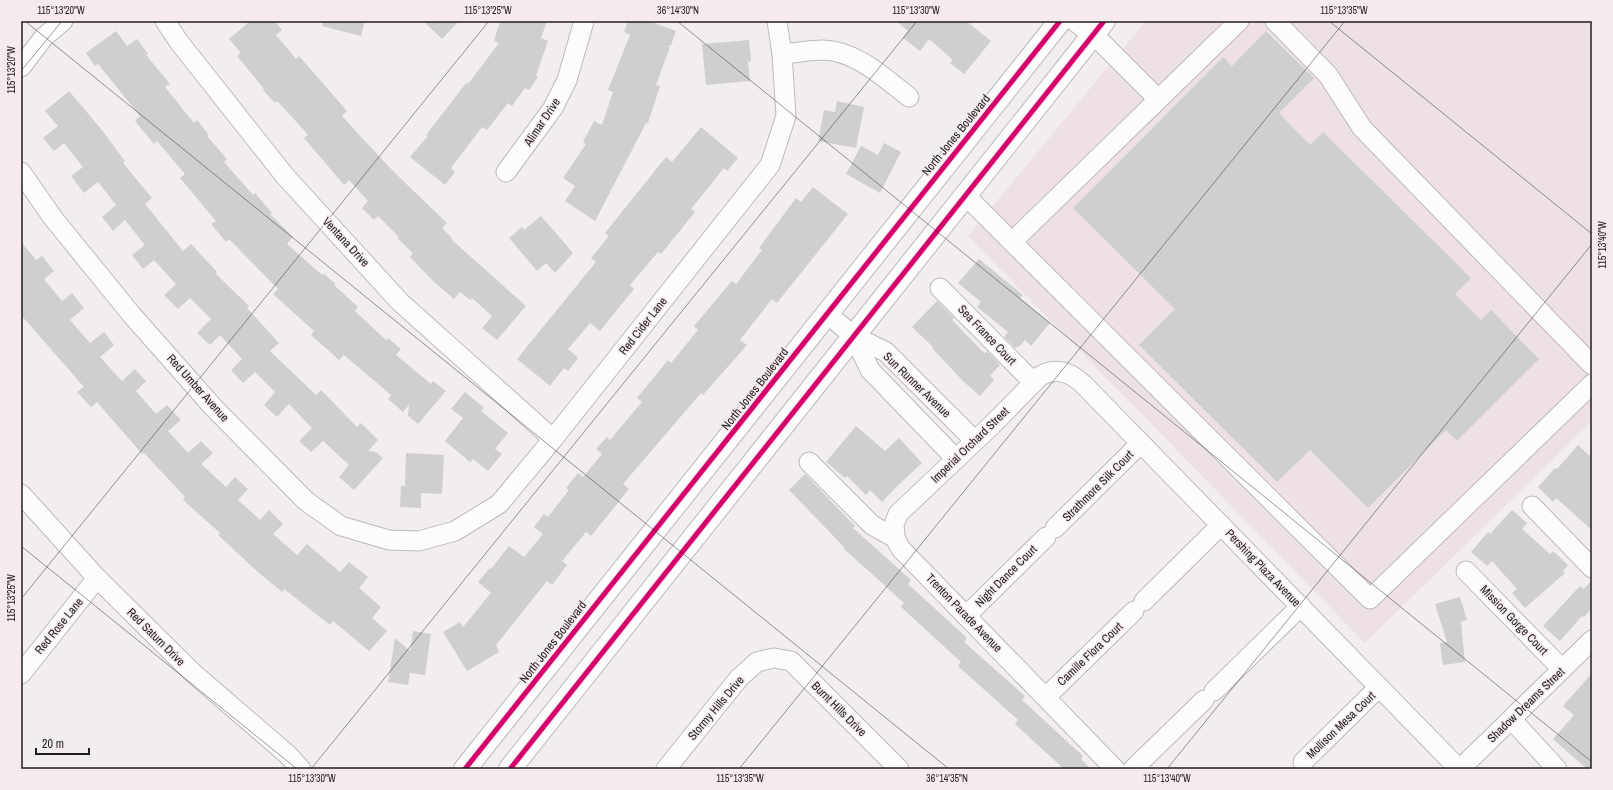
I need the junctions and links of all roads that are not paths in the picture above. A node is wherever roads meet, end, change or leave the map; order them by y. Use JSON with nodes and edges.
{"nodes":[{"id":1,"x":63,"y":21,"type":"edge"},
{"id":2,"x":165,"y":21,"type":"edge"},
{"id":3,"x":584,"y":21,"type":"edge"},
{"id":4,"x":777,"y":21,"type":"edge"},
{"id":5,"x":1060,"y":21,"type":"edge"},
{"id":6,"x":1239,"y":21,"type":"edge"},
{"id":7,"x":1275,"y":21,"type":"edge"},
{"id":8,"x":1091,"y":25,"type":"edge"},
{"id":9,"x":782,"y":54,"type":"junction"},
{"id":10,"x":21,"y":67,"type":"edge"},
{"id":11,"x":909,"y":97,"type":"dead end"},
{"id":12,"x":1158,"y":99,"type":"junction"},
{"id":13,"x":21,"y":172,"type":"edge"},
{"id":14,"x":506,"y":172,"type":"dead end"},
{"id":15,"x":966,"y":196,"type":"junction"},
{"id":16,"x":1012,"y":242,"type":"junction"},
{"id":17,"x":940,"y":288,"type":"dead end"},
{"id":18,"x":827,"y":314,"type":"junction"},
{"id":19,"x":854,"y":336,"type":"junction"},
{"id":20,"x":1592,"y":365,"type":"edge"},
{"id":21,"x":1064,"y":372,"type":"joint"},
{"id":22,"x":1033,"y":382,"type":"junction"},
{"id":23,"x":1592,"y":384,"type":"edge"},
{"id":24,"x":553,"y":439,"type":"junction"},
{"id":25,"x":975,"y":441,"type":"junction"},
{"id":26,"x":1142,"y":443,"type":"junction"},
{"id":27,"x":956,"y":458,"type":"junction"},
{"id":28,"x":809,"y":462,"type":"dead end"},
{"id":29,"x":21,"y":494,"type":"edge"},
{"id":30,"x":1532,"y":506,"type":"dead end"},
{"id":31,"x":1221,"y":525,"type":"junction"},
{"id":32,"x":1051,"y":533,"type":"joint"},
{"id":33,"x":895,"y":538,"type":"junction"},
{"id":34,"x":419,"y":541,"type":"joint"},
{"id":35,"x":1592,"y":568,"type":"edge"},
{"id":36,"x":1466,"y":571,"type":"dead end"},
{"id":37,"x":97,"y":578,"type":"junction"},
{"id":38,"x":1300,"y":606,"type":"junction"},
{"id":39,"x":966,"y":616,"type":"junction"},
{"id":40,"x":1588,"y":651,"type":"edge"},
{"id":41,"x":774,"y":658,"type":"joint"},
{"id":42,"x":1562,"y":669,"type":"junction"},
{"id":43,"x":21,"y":674,"type":"edge"},
{"id":44,"x":1379,"y":687,"type":"junction"},
{"id":45,"x":1046,"y":697,"type":"junction"},
{"id":46,"x":1512,"y":720,"type":"junction"},
{"id":47,"x":1303,"y":762,"type":"dead end"},
{"id":48,"x":301,"y":769,"type":"edge"},
{"id":49,"x":465,"y":769,"type":"edge"},
{"id":50,"x":510,"y":769,"type":"edge"},
{"id":51,"x":666,"y":769,"type":"edge"},
{"id":52,"x":899,"y":769,"type":"edge"},
{"id":53,"x":1116,"y":769,"type":"edge"},
{"id":54,"x":1133,"y":769,"type":"edge"},
{"id":55,"x":1459,"y":769,"type":"edge"},
{"id":56,"x":1557,"y":769,"type":"edge"}],
"edges":[{"from":1,"to":10,"type":"street"},
{"from":2,"to":24,"type":"street","name":"Ventana Drive"},
{"from":3,"to":14,"type":"street","name":"Alimar Drive"},
{"from":4,"to":9,"type":"street","name":"Red Cider Lane"},
{"from":5,"to":18,"type":"main road","name":"North Jones Boulevard"},
{"from":6,"to":12,"type":"street"},
{"from":7,"to":20,"type":"street"},
{"from":8,"to":12,"type":"street"},
{"from":8,"to":15,"type":"main road"},
{"from":9,"to":11,"type":"street"},
{"from":9,"to":24,"type":"street","name":"Red Cider Lane"},
{"from":12,"to":16,"type":"street"},
{"from":13,"to":34,"type":"street","name":"Red Umber Avenue"},
{"from":15,"to":16,"type":"street"},
{"from":15,"to":19,"type":"main road"},
{"from":16,"to":23,"type":"street"},
{"from":17,"to":22,"type":"street","name":"Sea France Court"},
{"from":18,"to":19,"type":"street","name":"Sun Runner Avenue"},
{"from":18,"to":49,"type":"main road","name":"North Jones Boulevard"},
{"from":19,"to":25,"type":"street","name":"Sun Runner Avenue"},
{"from":19,"to":27,"type":"street","name":"Sun Runner Avenue"},
{"from":19,"to":50,"type":"main road"},
{"from":21,"to":22,"type":"street","name":"Imperial Orchard Street"},
{"from":21,"to":26,"type":"street","name":"Pershing Plaza Avenue"},
{"from":22,"to":25,"type":"street","name":"Imperial Orchard Street"},
{"from":24,"to":34,"type":"street","name":"Red Cider Lane"},
{"from":25,"to":27,"type":"street","name":"Imperial Orchard Street"},
{"from":26,"to":31,"type":"street","name":"Pershing Plaza Avenue"},
{"from":26,"to":32,"type":"street","name":"Strathmore Silk Court"},
{"from":27,"to":33,"type":"street","name":"Imperial Orchard Street"},
{"from":28,"to":33,"type":"street","name":"Trenton Parade Avenue"},
{"from":29,"to":37,"type":"street","name":"Red Saturn Drive"},
{"from":30,"to":35,"type":"street"},
{"from":31,"to":38,"type":"street","name":"Pershing Plaza Avenue"},
{"from":31,"to":45,"type":"street","name":"Camille Flora Court"},
{"from":32,"to":39,"type":"street","name":"Night Dance Court"},
{"from":33,"to":39,"type":"street","name":"Trenton Parade Avenue"},
{"from":36,"to":42,"type":"street","name":"Mission Gorge Court"},
{"from":37,"to":43,"type":"street","name":"Red Rose Lane"},
{"from":37,"to":48,"type":"street","name":"Red Saturn Drive"},
{"from":38,"to":44,"type":"street","name":"Pershing Plaza Avenue"},
{"from":38,"to":54,"type":"street"},
{"from":39,"to":45,"type":"street","name":"Trenton Parade Avenue"},
{"from":40,"to":42,"type":"street","name":"Shadow Dreams Street"},
{"from":41,"to":51,"type":"street","name":"Stormy Hills Drive"},
{"from":41,"to":52,"type":"street","name":"Burnt Hills Drive"},
{"from":42,"to":46,"type":"street","name":"Shadow Dreams Street"},
{"from":44,"to":47,"type":"street","name":"Mollison Mesa Court"},
{"from":44,"to":55,"type":"street","name":"Pershing Plaza Avenue"},
{"from":45,"to":53,"type":"street","name":"Trenton Parade Avenue"},
{"from":46,"to":55,"type":"street","name":"Shadow Dreams Street"},
{"from":46,"to":56,"type":"street"}]}
